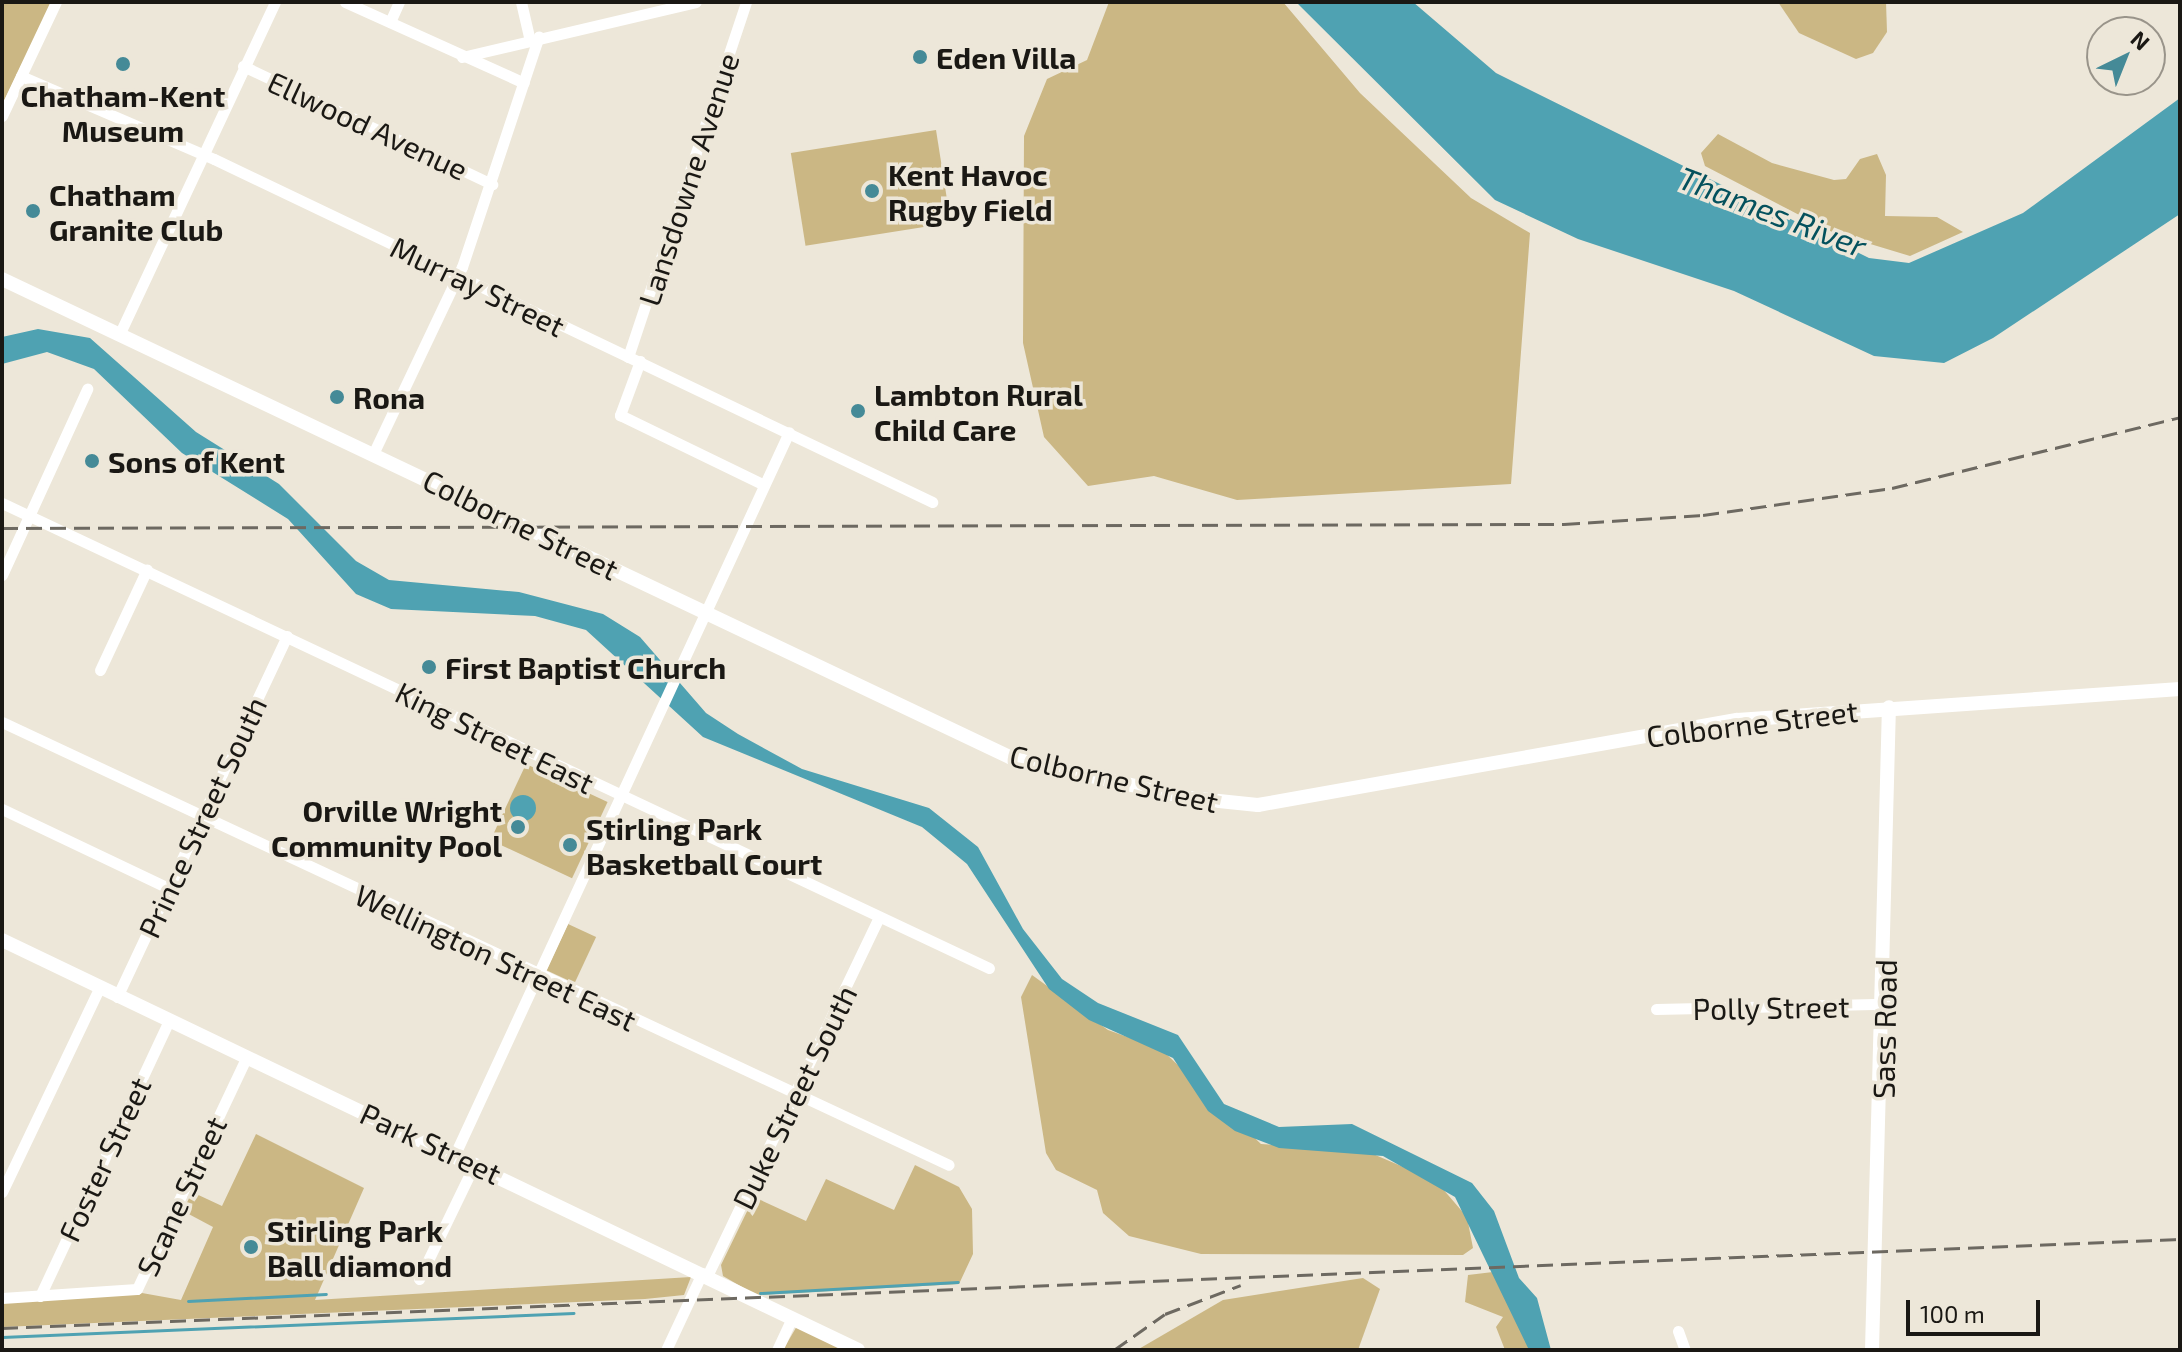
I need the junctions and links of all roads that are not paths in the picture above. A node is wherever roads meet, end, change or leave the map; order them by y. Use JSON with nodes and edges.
{"nodes":[{"id":1,"x":56,"y":2,"type":"edge"},
{"id":2,"x":275,"y":2,"type":"edge"},
{"id":3,"x":345,"y":2,"type":"edge"},
{"id":4,"x":399,"y":2,"type":"edge"},
{"id":5,"x":521,"y":2,"type":"edge"},
{"id":6,"x":696,"y":2,"type":"edge"},
{"id":7,"x":746,"y":2,"type":"edge"},
{"id":8,"x":390,"y":22,"type":"junction"},
{"id":9,"x":534,"y":37,"type":"junction"},
{"id":10,"x":462,"y":57,"type":"junction"},
{"id":11,"x":243,"y":66,"type":"junction"},
{"id":12,"x":21,"y":76,"type":"junction"},
{"id":13,"x":524,"y":83,"type":"junction"},
{"id":14,"x":2,"y":116,"type":"edge"},
{"id":15,"x":201,"y":155,"type":"junction"},
{"id":16,"x":492,"y":184,"type":"junction"},
{"id":17,"x":457,"y":277,"type":"junction"},
{"id":18,"x":2,"y":279,"type":"edge"},
{"id":19,"x":120,"y":333,"type":"junction"},
{"id":20,"x":634,"y":359,"type":"junction"},
{"id":21,"x":87,"y":389,"type":"dead end"},
{"id":22,"x":789,"y":432,"type":"junction"},
{"id":23,"x":374,"y":452,"type":"junction"},
{"id":24,"x":764,"y":485,"type":"junction"},
{"id":25,"x":932,"y":502,"type":"dead end"},
{"id":26,"x":2,"y":503,"type":"edge"},
{"id":27,"x":30,"y":517,"type":"junction"},
{"id":28,"x":147,"y":569,"type":"junction"},
{"id":29,"x":2,"y":575,"type":"edge"},
{"id":30,"x":702,"y":614,"type":"junction"},
{"id":31,"x":287,"y":636,"type":"junction"},
{"id":32,"x":100,"y":670,"type":"dead end"},
{"id":33,"x":2180,"y":689,"type":"edge"},
{"id":34,"x":1889,"y":707,"type":"junction"},
{"id":35,"x":2,"y":722,"type":"edge"},
{"id":36,"x":620,"y":797,"type":"junction"},
{"id":37,"x":2,"y":809,"type":"edge"},
{"id":38,"x":201,"y":818,"type":"junction"},
{"id":39,"x":168,"y":888,"type":"junction"},
{"id":40,"x":879,"y":917,"type":"junction"},
{"id":41,"x":2,"y":940,"type":"edge"},
{"id":42,"x":989,"y":968,"type":"dead end"},
{"id":43,"x":537,"y":975,"type":"junction"},
{"id":44,"x":99,"y":989,"type":"junction"},
{"id":45,"x":117,"y":997,"type":"junction"},
{"id":46,"x":1885,"y":1004,"type":"junction"},
{"id":47,"x":1656,"y":1009,"type":"dead end"},
{"id":48,"x":169,"y":1021,"type":"junction"},
{"id":49,"x":246,"y":1058,"type":"junction"},
{"id":50,"x":795,"y":1098,"type":"junction"},
{"id":51,"x":456,"y":1152,"type":"junction"},
{"id":52,"x":475,"y":1163,"type":"junction"},
{"id":53,"x":949,"y":1165,"type":"dead end"},
{"id":54,"x":2,"y":1192,"type":"edge"},
{"id":55,"x":705,"y":1275,"type":"junction"},
{"id":56,"x":419,"y":1279,"type":"dead end"},
{"id":57,"x":40,"y":1296,"type":"junction"},
{"id":58,"x":2,"y":1298,"type":"edge"},
{"id":59,"x":792,"y":1318,"type":"junction"},
{"id":60,"x":1678,"y":1331,"type":"dead end"},
{"id":61,"x":666,"y":1350,"type":"edge"},
{"id":62,"x":777,"y":1350,"type":"edge"},
{"id":63,"x":858,"y":1350,"type":"edge"},
{"id":64,"x":1685,"y":1350,"type":"edge"},
{"id":65,"x":1872,"y":1350,"type":"edge"}],
"edges":[{"from":1,"to":12,"type":"street"},
{"from":2,"to":11,"type":"street"},
{"from":3,"to":8,"type":"street"},
{"from":4,"to":8,"type":"street"},
{"from":5,"to":9,"type":"street"},
{"from":6,"to":9,"type":"street"},
{"from":7,"to":20,"type":"street","name":"Lansdowne Avenue"},
{"from":8,"to":10,"type":"street"},
{"from":9,"to":10,"type":"street"},
{"from":9,"to":13,"type":"street"},
{"from":10,"to":13,"type":"street"},
{"from":11,"to":15,"type":"street"},
{"from":11,"to":16,"type":"street","name":"Ellwood Avenue"},
{"from":12,"to":14,"type":"street"},
{"from":12,"to":15,"type":"street","name":"Murray Street"},
{"from":13,"to":16,"type":"street"},
{"from":15,"to":17,"type":"street","name":"Murray Street"},
{"from":15,"to":19,"type":"street"},
{"from":16,"to":17,"type":"street"},
{"from":17,"to":20,"type":"street","name":"Murray Street"},
{"from":17,"to":23,"type":"street"},
{"from":18,"to":19,"type":"street","name":"Colborne Street"},
{"from":19,"to":23,"type":"street","name":"Colborne Street"},
{"from":20,"to":22,"type":"street","name":"Murray Street"},
{"from":20,"to":24,"type":"street","name":"Lansdowne Avenue"},
{"from":21,"to":27,"type":"street"},
{"from":22,"to":24,"type":"street"},
{"from":22,"to":25,"type":"street","name":"Murray Street"},
{"from":23,"to":30,"type":"street","name":"Colborne Street"},
{"from":24,"to":30,"type":"street"},
{"from":26,"to":27,"type":"street","name":"King Street East"},
{"from":27,"to":28,"type":"street","name":"King Street East"},
{"from":27,"to":29,"type":"street"},
{"from":28,"to":31,"type":"street","name":"King Street East"},
{"from":28,"to":32,"type":"street"},
{"from":30,"to":34,"type":"street","name":"Colborne Street"},
{"from":30,"to":36,"type":"street"},
{"from":31,"to":36,"type":"street","name":"King Street East"},
{"from":31,"to":38,"type":"street","name":"Prince Street South"},
{"from":33,"to":34,"type":"street","name":"Colborne Street"},
{"from":34,"to":46,"type":"street","name":"Sass Road"},
{"from":35,"to":38,"type":"street","name":"Wellington Street East"},
{"from":36,"to":40,"type":"street","name":"King Street East"},
{"from":36,"to":43,"type":"street"},
{"from":37,"to":39,"type":"street"},
{"from":38,"to":39,"type":"street","name":"Prince Street South"},
{"from":38,"to":43,"type":"street","name":"Wellington Street East"},
{"from":39,"to":45,"type":"street","name":"Prince Street South"},
{"from":40,"to":42,"type":"street","name":"King Street East"},
{"from":40,"to":50,"type":"street","name":"Duke Street South"},
{"from":41,"to":44,"type":"street","name":"Park Street"},
{"from":43,"to":50,"type":"street","name":"Wellington Street East"},
{"from":43,"to":51,"type":"street"},
{"from":44,"to":45,"type":"street","name":"Park Street"},
{"from":44,"to":54,"type":"street"},
{"from":45,"to":48,"type":"street","name":"Park Street"},
{"from":46,"to":47,"type":"street","name":"Polly Street"},
{"from":46,"to":65,"type":"street","name":"Sass Road"},
{"from":48,"to":49,"type":"street","name":"Park Street"},
{"from":48,"to":57,"type":"street","name":"Foster Street"},
{"from":49,"to":51,"type":"street","name":"Park Street"},
{"from":49,"to":57,"type":"street","name":"Scane Street"},
{"from":50,"to":53,"type":"street","name":"Wellington Street East"},
{"from":50,"to":55,"type":"street","name":"Duke Street South"},
{"from":51,"to":52,"type":"street","name":"Park Street"},
{"from":52,"to":55,"type":"street","name":"Park Street"},
{"from":52,"to":56,"type":"street"},
{"from":55,"to":59,"type":"street","name":"Park Street"},
{"from":55,"to":61,"type":"street","name":"Duke Street South"},
{"from":57,"to":58,"type":"street"},
{"from":59,"to":62,"type":"street"},
{"from":59,"to":63,"type":"street","name":"Park Street"},
{"from":60,"to":64,"type":"street"}]}
